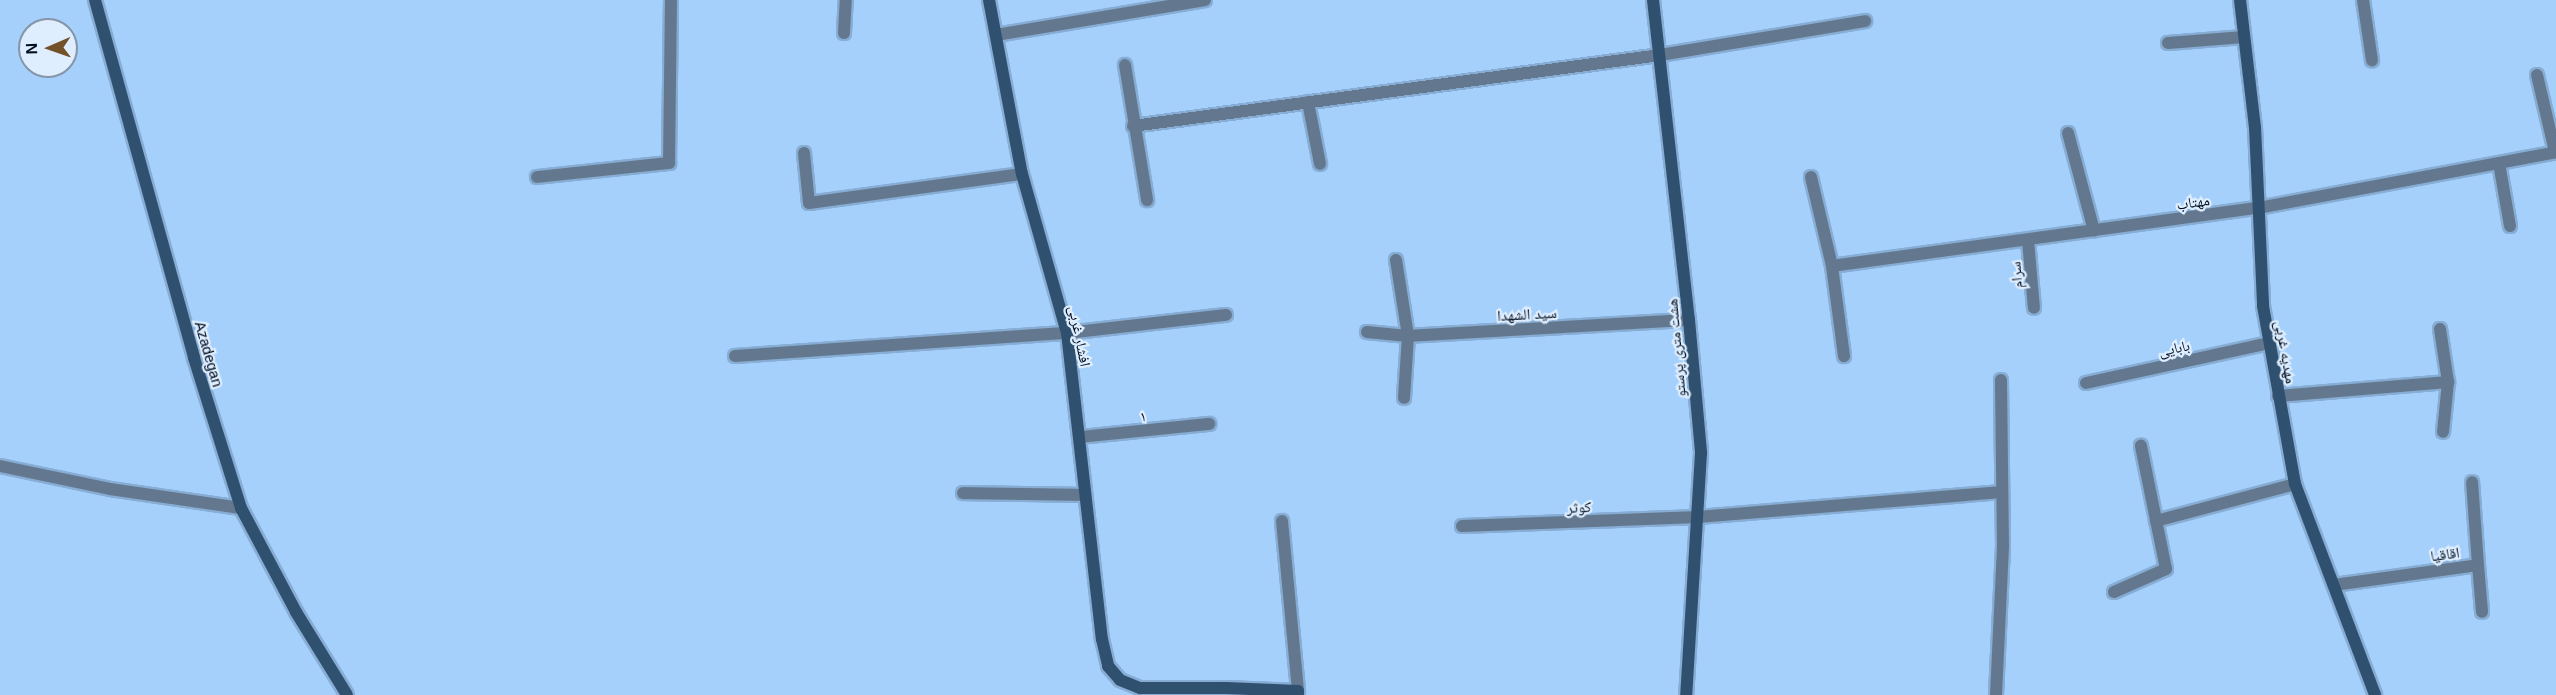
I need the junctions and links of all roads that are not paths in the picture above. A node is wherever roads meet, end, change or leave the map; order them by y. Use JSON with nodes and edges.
{"nodes":[{"id":1,"x":95,"y":0,"type":"edge"},
{"id":2,"x":671,"y":0,"type":"edge"},
{"id":3,"x":846,"y":0,"type":"edge"},
{"id":4,"x":989,"y":0,"type":"edge"},
{"id":5,"x":1205,"y":0,"type":"edge"},
{"id":6,"x":1653,"y":0,"type":"edge"},
{"id":7,"x":2240,"y":0,"type":"edge"},
{"id":8,"x":2363,"y":0,"type":"edge"},
{"id":9,"x":1865,"y":21,"type":"dead end"},
{"id":10,"x":844,"y":33,"type":"dead end"},
{"id":11,"x":996,"y":35,"type":"junction"},
{"id":12,"x":2244,"y":37,"type":"junction"},
{"id":13,"x":2168,"y":43,"type":"dead end"},
{"id":14,"x":1660,"y":55,"type":"junction"},
{"id":15,"x":2372,"y":60,"type":"dead end"},
{"id":16,"x":1125,"y":65,"type":"dead end"},
{"id":17,"x":2537,"y":75,"type":"dead end"},
{"id":18,"x":1308,"y":102,"type":"junction"},
{"id":19,"x":1133,"y":126,"type":"junction"},
{"id":20,"x":2068,"y":133,"type":"dead end"},
{"id":21,"x":2555,"y":152,"type":"edge"},
{"id":22,"x":804,"y":153,"type":"dead end"},
{"id":23,"x":2499,"y":163,"type":"junction"},
{"id":24,"x":1320,"y":164,"type":"dead end"},
{"id":25,"x":1022,"y":174,"type":"junction"},
{"id":26,"x":537,"y":177,"type":"dead end"},
{"id":27,"x":1811,"y":177,"type":"dead end"},
{"id":28,"x":1147,"y":200,"type":"dead end"},
{"id":29,"x":2258,"y":208,"type":"junction"},
{"id":30,"x":2510,"y":226,"type":"dead end"},
{"id":31,"x":2094,"y":231,"type":"junction"},
{"id":32,"x":2028,"y":240,"type":"junction"},
{"id":33,"x":1396,"y":260,"type":"dead end"},
{"id":34,"x":1832,"y":266,"type":"junction"},
{"id":35,"x":2034,"y":308,"type":"dead end"},
{"id":36,"x":1226,"y":315,"type":"dead end"},
{"id":37,"x":1689,"y":320,"type":"junction"},
{"id":38,"x":2440,"y":329,"type":"dead end"},
{"id":39,"x":1367,"y":332,"type":"dead end"},
{"id":40,"x":1068,"y":333,"type":"junction"},
{"id":41,"x":1408,"y":336,"type":"junction"},
{"id":42,"x":2269,"y":343,"type":"junction"},
{"id":43,"x":735,"y":356,"type":"dead end"},
{"id":44,"x":1844,"y":356,"type":"dead end"},
{"id":45,"x":2001,"y":380,"type":"dead end"},
{"id":46,"x":2448,"y":382,"type":"junction"},
{"id":47,"x":2086,"y":383,"type":"dead end"},
{"id":48,"x":2278,"y":396,"type":"junction"},
{"id":49,"x":1404,"y":398,"type":"dead end"},
{"id":50,"x":1209,"y":424,"type":"dead end"},
{"id":51,"x":2443,"y":432,"type":"dead end"},
{"id":52,"x":1080,"y":437,"type":"junction"},
{"id":53,"x":2141,"y":446,"type":"dead end"},
{"id":54,"x":0,"y":466,"type":"edge"},
{"id":55,"x":2472,"y":482,"type":"dead end"},
{"id":56,"x":2295,"y":484,"type":"junction"},
{"id":57,"x":2002,"y":492,"type":"junction"},
{"id":58,"x":963,"y":493,"type":"dead end"},
{"id":59,"x":1085,"y":495,"type":"junction"},
{"id":60,"x":241,"y":508,"type":"junction"},
{"id":61,"x":1698,"y":517,"type":"junction"},
{"id":62,"x":1282,"y":521,"type":"dead end"},
{"id":63,"x":2156,"y":521,"type":"junction"},
{"id":64,"x":1462,"y":526,"type":"dead end"},
{"id":65,"x":2478,"y":565,"type":"junction"},
{"id":66,"x":2334,"y":585,"type":"junction"},
{"id":67,"x":2114,"y":592,"type":"dead end"},
{"id":68,"x":2482,"y":612,"type":"dead end"},
{"id":69,"x":1298,"y":693,"type":"edge"},
{"id":70,"x":347,"y":695,"type":"edge"},
{"id":71,"x":1686,"y":695,"type":"edge"},
{"id":72,"x":1996,"y":695,"type":"edge"},
{"id":73,"x":2375,"y":695,"type":"edge"}],
"edges":[{"from":1,"to":60,"type":"street","name":"Azadegan"},
{"from":2,"to":26,"type":"street"},
{"from":3,"to":10,"type":"street"},
{"from":4,"to":11,"type":"street","name":"افشار غربی"},
{"from":5,"to":11,"type":"street"},
{"from":6,"to":14,"type":"street","name":"هشت متری پرستو"},
{"from":7,"to":12,"type":"street","name":"مهدیه غربی"},
{"from":8,"to":15,"type":"street"},
{"from":9,"to":14,"type":"street"},
{"from":11,"to":25,"type":"street","name":"افشار غربی"},
{"from":12,"to":13,"type":"street"},
{"from":12,"to":29,"type":"street","name":"مهدیه غربی"},
{"from":14,"to":18,"type":"street"},
{"from":14,"to":37,"type":"street","name":"هشت متری پرستو"},
{"from":16,"to":19,"type":"street"},
{"from":17,"to":21,"type":"street"},
{"from":18,"to":19,"type":"street"},
{"from":18,"to":24,"type":"street"},
{"from":19,"to":28,"type":"street"},
{"from":20,"to":31,"type":"street"},
{"from":21,"to":23,"type":"street","name":"مهتاب"},
{"from":22,"to":25,"type":"street"},
{"from":23,"to":29,"type":"street","name":"مهتاب"},
{"from":23,"to":30,"type":"street"},
{"from":25,"to":40,"type":"street","name":"افشار غربی"},
{"from":27,"to":34,"type":"street"},
{"from":29,"to":31,"type":"street","name":"مهتاب"},
{"from":29,"to":42,"type":"street","name":"مهدیه غربی"},
{"from":31,"to":32,"type":"street","name":"مهتاب"},
{"from":32,"to":34,"type":"street","name":"مهتاب"},
{"from":32,"to":35,"type":"street","name":"سرام"},
{"from":33,"to":41,"type":"street"},
{"from":34,"to":44,"type":"street"},
{"from":36,"to":40,"type":"street"},
{"from":37,"to":41,"type":"street","name":"سید الشهدا"},
{"from":37,"to":61,"type":"street","name":"هشت متری پرستو"},
{"from":38,"to":46,"type":"street"},
{"from":39,"to":41,"type":"street","name":"سید الشهدا"},
{"from":40,"to":43,"type":"street"},
{"from":40,"to":52,"type":"street","name":"افشار غربی"},
{"from":41,"to":49,"type":"street"},
{"from":42,"to":47,"type":"street","name":"بابایی"},
{"from":42,"to":48,"type":"street","name":"مهدیه غربی"},
{"from":45,"to":57,"type":"street"},
{"from":46,"to":48,"type":"street"},
{"from":46,"to":51,"type":"street"},
{"from":48,"to":56,"type":"street","name":"مهدیه غربی"},
{"from":50,"to":52,"type":"street","name":"۱"},
{"from":52,"to":59,"type":"street","name":"افشار غربی"},
{"from":53,"to":63,"type":"street"},
{"from":54,"to":60,"type":"street"},
{"from":55,"to":65,"type":"street","name":"اقاقیا"},
{"from":56,"to":63,"type":"street"},
{"from":56,"to":66,"type":"street","name":"مهدیه غربی"},
{"from":57,"to":61,"type":"street","name":"کوثر"},
{"from":57,"to":72,"type":"street"},
{"from":58,"to":59,"type":"street"},
{"from":59,"to":69,"type":"street","name":"افشار غربی"},
{"from":60,"to":70,"type":"street","name":"Azadegan"},
{"from":61,"to":64,"type":"street","name":"کوثر"},
{"from":61,"to":71,"type":"street","name":"هشت متری پرستو"},
{"from":62,"to":69,"type":"street"},
{"from":63,"to":67,"type":"street"},
{"from":65,"to":66,"type":"street","name":"اقاقیا"},
{"from":65,"to":68,"type":"street"},
{"from":66,"to":73,"type":"street","name":"مهدیه غربی"}]}
